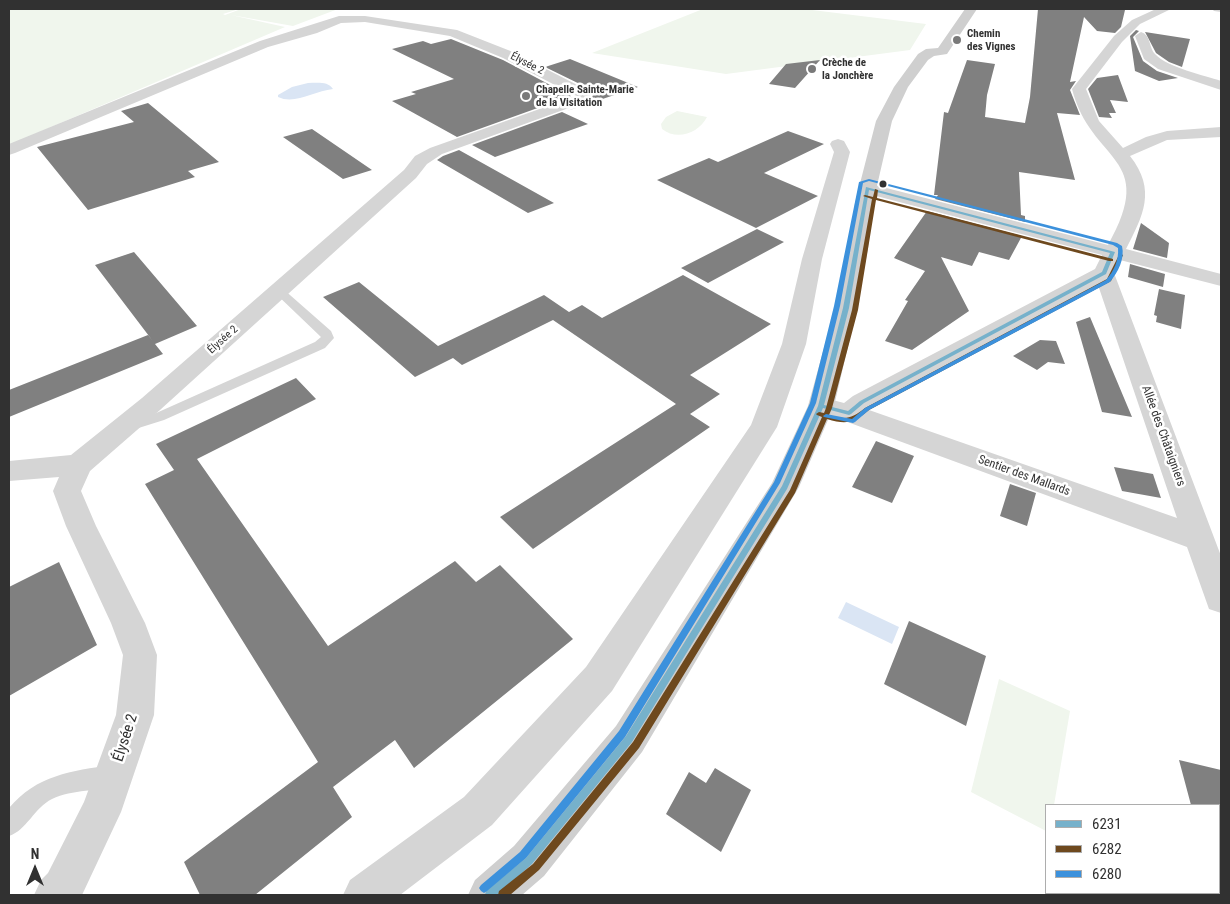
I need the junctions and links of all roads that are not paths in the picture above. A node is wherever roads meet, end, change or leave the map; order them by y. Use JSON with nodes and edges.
{"nodes":[{"id":1,"x":971,"y":9,"type":"edge"},
{"id":2,"x":1165,"y":9,"type":"edge"},
{"id":3,"x":1141,"y":36,"type":"dead end"},
{"id":4,"x":1221,"y":86,"type":"edge"},
{"id":5,"x":1221,"y":132,"type":"edge"},
{"id":6,"x":838,"y":144,"type":"dead end"},
{"id":7,"x":9,"y":150,"type":"edge"},
{"id":8,"x":1120,"y":153,"type":"junction"},
{"id":9,"x":867,"y":188,"type":"junction"},
{"id":10,"x":1108,"y":262,"type":"junction"},
{"id":11,"x":1221,"y":280,"type":"edge"},
{"id":12,"x":278,"y":290,"type":"junction"},
{"id":13,"x":835,"y":410,"type":"junction"},
{"id":14,"x":123,"y":428,"type":"junction"},
{"id":15,"x":78,"y":465,"type":"junction"},
{"id":16,"x":9,"y":471,"type":"edge"},
{"id":17,"x":1200,"y":539,"type":"junction"},
{"id":18,"x":1221,"y":599,"type":"edge"},
{"id":19,"x":114,"y":776,"type":"junction"},
{"id":20,"x":9,"y":824,"type":"edge"},
{"id":21,"x":62,"y":893,"type":"edge"},
{"id":22,"x":364,"y":895,"type":"edge"},
{"id":23,"x":490,"y":895,"type":"edge"}],
"edges":[{"from":1,"to":9,"type":"street"},
{"from":2,"to":8,"type":"street"},
{"from":3,"to":4,"type":"street"},
{"from":5,"to":8,"type":"street"},
{"from":6,"to":22,"type":"street"},
{"from":7,"to":12,"type":"street","name":"Élysée 2"},
{"from":8,"to":10,"type":"street"},
{"from":9,"to":10,"type":"street"},
{"from":9,"to":13,"type":"street"},
{"from":10,"to":11,"type":"street"},
{"from":10,"to":13,"type":"street"},
{"from":10,"to":17,"type":"street","name":"Allée des Châtaigniers"},
{"from":12,"to":14,"type":"street","name":"Élysée 2"},
{"from":12,"to":14,"type":"lane"},
{"from":13,"to":17,"type":"street","name":"Sentier des Mallards"},
{"from":13,"to":23,"type":"street"},
{"from":14,"to":15,"type":"street","name":"Élysée 2"},
{"from":15,"to":16,"type":"street"},
{"from":15,"to":19,"type":"street","name":"Élysée 2"},
{"from":17,"to":18,"type":"street","name":"Allée des Châtaigniers"},
{"from":19,"to":20,"type":"lane"},
{"from":19,"to":21,"type":"street","name":"Élysée 2"}]}
